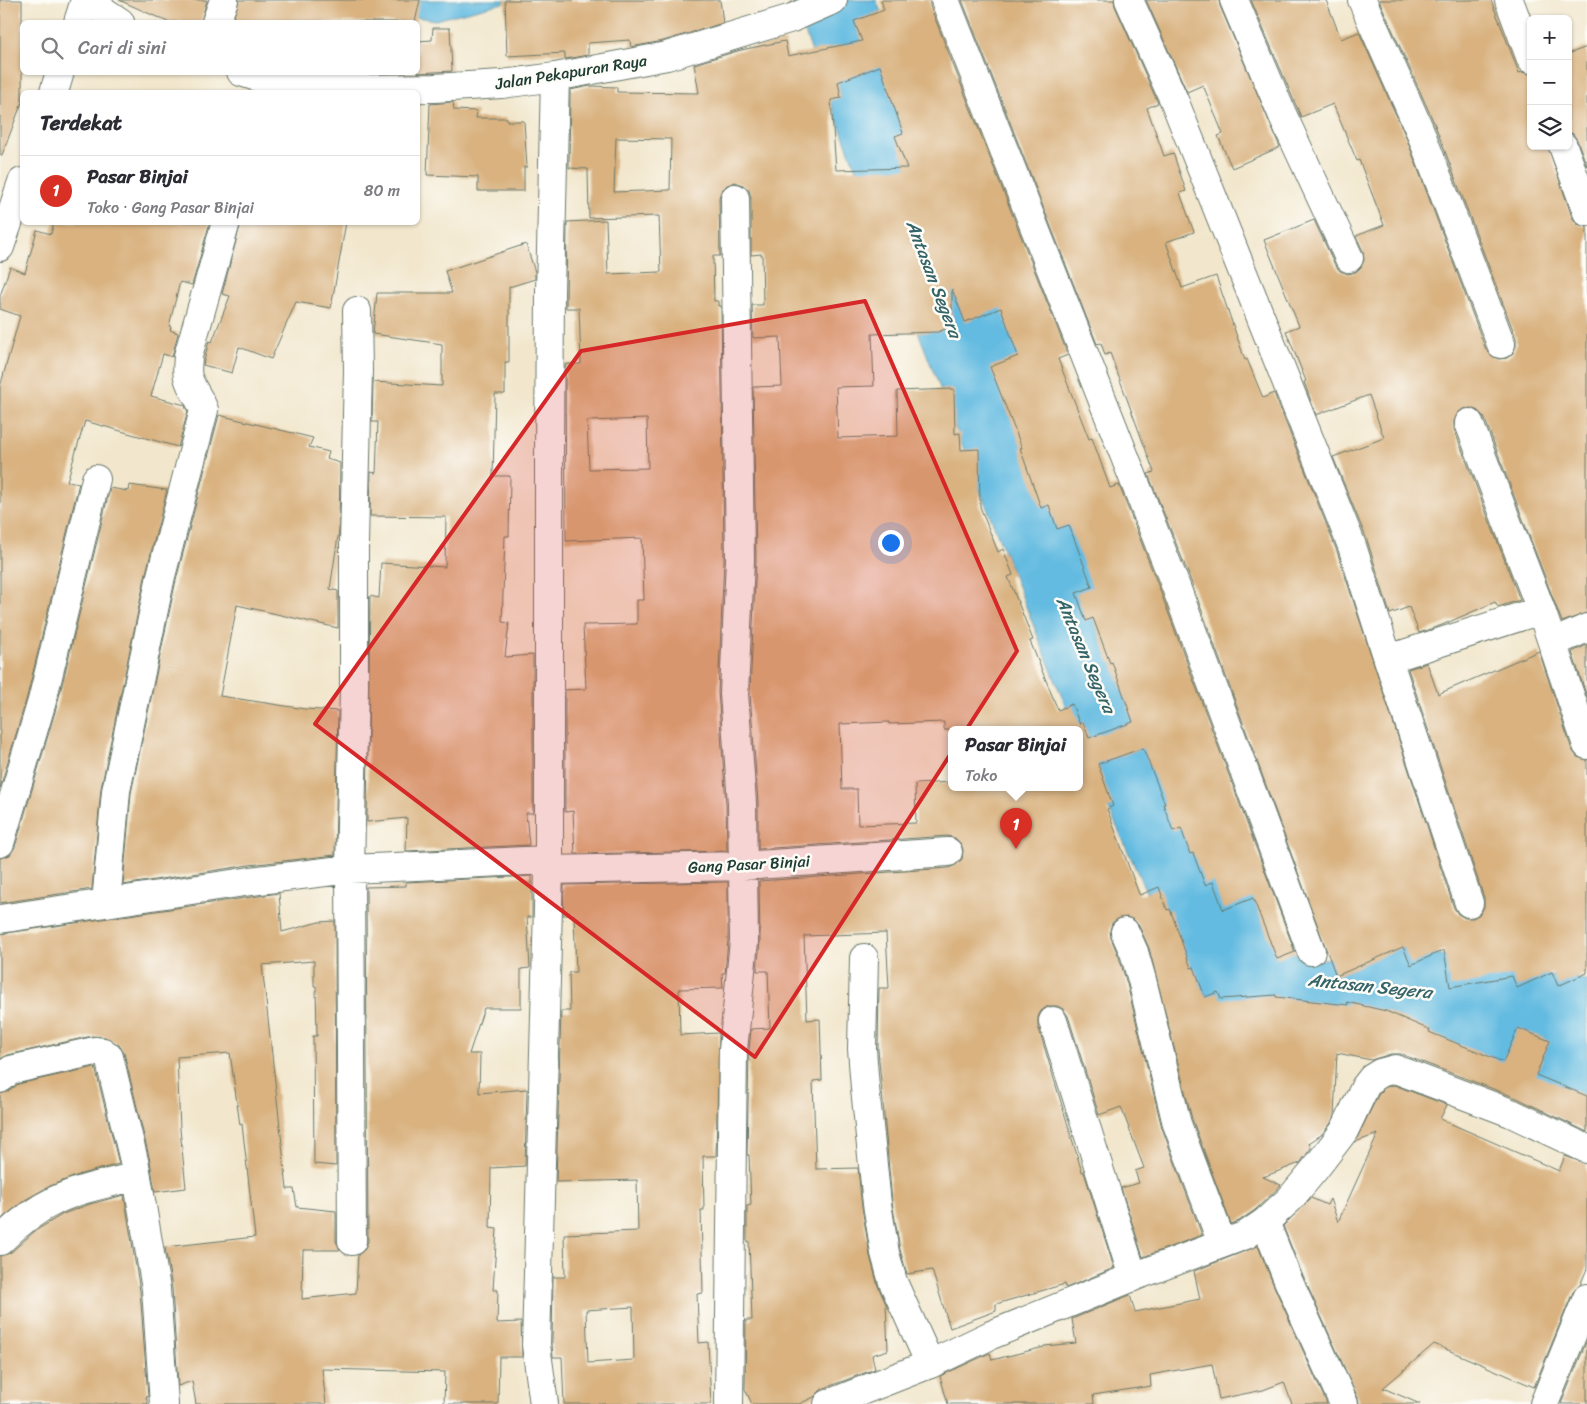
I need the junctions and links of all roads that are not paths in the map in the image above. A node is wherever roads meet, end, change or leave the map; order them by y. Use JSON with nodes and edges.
{"nodes":[{"id":1,"x":86,"y":0,"type":"edge"},
{"id":2,"x":224,"y":0,"type":"edge"},
{"id":3,"x":833,"y":0,"type":"edge"},
{"id":4,"x":946,"y":0,"type":"edge"},
{"id":5,"x":1129,"y":0,"type":"edge"},
{"id":6,"x":1234,"y":0,"type":"edge"},
{"id":7,"x":1362,"y":0,"type":"edge"},
{"id":8,"x":1509,"y":0,"type":"edge"},
{"id":9,"x":79,"y":20,"type":"edge"},
{"id":10,"x":117,"y":20,"type":"edge"},
{"id":11,"x":217,"y":20,"type":"edge"},
{"id":12,"x":1527,"y":48,"type":"edge"},
{"id":13,"x":59,"y":75,"type":"edge"},
{"id":14,"x":555,"y":77,"type":"junction"},
{"id":15,"x":256,"y":82,"type":"edge"},
{"id":16,"x":55,"y":90,"type":"edge"},
{"id":17,"x":1564,"y":150,"type":"edge"},
{"id":18,"x":20,"y":188,"type":"edge"},
{"id":19,"x":735,"y":198,"type":"dead end"},
{"id":20,"x":1587,"y":212,"type":"edge"},
{"id":21,"x":225,"y":225,"type":"edge"},
{"id":22,"x":0,"y":248,"type":"edge"},
{"id":23,"x":1350,"y":258,"type":"dead end"},
{"id":24,"x":357,"y":311,"type":"dead end"},
{"id":25,"x":1501,"y":344,"type":"dead end"},
{"id":26,"x":1469,"y":423,"type":"dead end"},
{"id":27,"x":96,"y":479,"type":"dead end"},
{"id":28,"x":1541,"y":610,"type":"junction"},
{"id":29,"x":1587,"y":628,"type":"edge"},
{"id":30,"x":1552,"y":644,"type":"junction"},
{"id":31,"x":1388,"y":659,"type":"junction"},
{"id":32,"x":1587,"y":745,"type":"edge"},
{"id":33,"x":0,"y":844,"type":"edge"},
{"id":34,"x":948,"y":852,"type":"dead end"},
{"id":35,"x":549,"y":865,"type":"junction"},
{"id":36,"x":742,"y":866,"type":"junction"},
{"id":37,"x":350,"y":869,"type":"junction"},
{"id":38,"x":106,"y":903,"type":"junction"},
{"id":39,"x":1469,"y":903,"type":"dead end"},
{"id":40,"x":0,"y":919,"type":"edge"},
{"id":41,"x":1125,"y":932,"type":"dead end"},
{"id":42,"x":1311,"y":950,"type":"dead end"},
{"id":43,"x":864,"y":958,"type":"dead end"},
{"id":44,"x":1053,"y":1021,"type":"dead end"},
{"id":45,"x":4,"y":1066,"type":"edge"},
{"id":46,"x":1587,"y":1149,"type":"edge"},
{"id":47,"x":137,"y":1176,"type":"junction"},
{"id":48,"x":1266,"y":1222,"type":"junction"},
{"id":49,"x":0,"y":1241,"type":"edge"},
{"id":50,"x":352,"y":1242,"type":"dead end"},
{"id":51,"x":1222,"y":1243,"type":"junction"},
{"id":52,"x":1133,"y":1277,"type":"junction"},
{"id":53,"x":1587,"y":1298,"type":"edge"},
{"id":54,"x":930,"y":1364,"type":"junction"},
{"id":55,"x":164,"y":1404,"type":"edge"},
{"id":56,"x":544,"y":1404,"type":"edge"},
{"id":57,"x":729,"y":1404,"type":"edge"},
{"id":58,"x":828,"y":1404,"type":"edge"},
{"id":59,"x":1344,"y":1404,"type":"edge"},
{"id":60,"x":1544,"y":1404,"type":"edge"}],
"edges":[{"from":1,"to":9,"type":"street"},
{"from":1,"to":10,"type":"street"},
{"from":2,"to":11,"type":"street"},
{"from":3,"to":14,"type":"street","name":"Jalan Pekapuran Raya"},
{"from":4,"to":42,"type":"street"},
{"from":5,"to":31,"type":"street"},
{"from":6,"to":23,"type":"street"},
{"from":7,"to":25,"type":"street"},
{"from":8,"to":12,"type":"street"},
{"from":13,"to":16,"type":"street"},
{"from":14,"to":15,"type":"street","name":"Jalan Pekapuran Raya"},
{"from":14,"to":35,"type":"street"},
{"from":17,"to":20,"type":"street"},
{"from":18,"to":22,"type":"street"},
{"from":19,"to":36,"type":"street"},
{"from":21,"to":38,"type":"street"},
{"from":24,"to":37,"type":"street"},
{"from":26,"to":28,"type":"street"},
{"from":27,"to":33,"type":"street"},
{"from":28,"to":30,"type":"street"},
{"from":28,"to":31,"type":"street"},
{"from":29,"to":30,"type":"street"},
{"from":30,"to":32,"type":"street"},
{"from":31,"to":39,"type":"street"},
{"from":34,"to":36,"type":"street","name":"Gang Pasar Binjai"},
{"from":35,"to":36,"type":"street","name":"Gang Pasar Binjai"},
{"from":35,"to":37,"type":"street","name":"Gang Pasar Binjai"},
{"from":35,"to":56,"type":"street"},
{"from":36,"to":57,"type":"street"},
{"from":37,"to":38,"type":"street","name":"Gang Pasar Binjai"},
{"from":37,"to":50,"type":"street"},
{"from":38,"to":40,"type":"street","name":"Gang Pasar Binjai"},
{"from":41,"to":51,"type":"street"},
{"from":43,"to":54,"type":"street"},
{"from":44,"to":52,"type":"street"},
{"from":45,"to":47,"type":"street"},
{"from":46,"to":48,"type":"street"},
{"from":47,"to":49,"type":"street"},
{"from":47,"to":55,"type":"street"},
{"from":48,"to":51,"type":"street"},
{"from":48,"to":59,"type":"street"},
{"from":51,"to":52,"type":"street"},
{"from":52,"to":54,"type":"street"},
{"from":53,"to":60,"type":"street"},
{"from":54,"to":58,"type":"street"}]}
